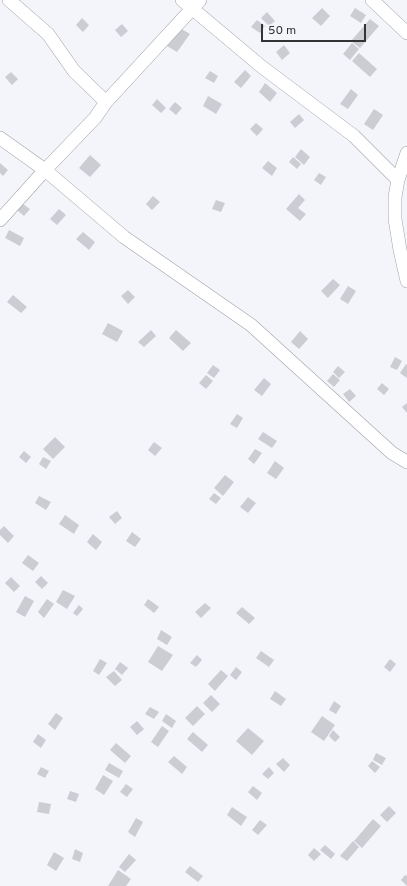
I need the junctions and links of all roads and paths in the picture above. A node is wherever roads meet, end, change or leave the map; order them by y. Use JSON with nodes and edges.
{"nodes":[{"id":1,"x":9,"y":0,"type":"edge"},
{"id":2,"x":182,"y":0,"type":"edge"},
{"id":3,"x":372,"y":0,"type":"edge"},
{"id":4,"x":196,"y":4,"type":"edge"},
{"id":5,"x":407,"y":33,"type":"edge"},
{"id":6,"x":106,"y":102,"type":"junction"},
{"id":7,"x":0,"y":138,"type":"edge"},
{"id":8,"x":407,"y":153,"type":"edge"},
{"id":9,"x":45,"y":170,"type":"junction"},
{"id":10,"x":398,"y":180,"type":"junction"},
{"id":11,"x":0,"y":220,"type":"edge"},
{"id":12,"x":407,"y":281,"type":"edge"},
{"id":13,"x":407,"y":462,"type":"edge"}],
"edges":[{"from":1,"to":6,"type":"street"},
{"from":2,"to":4,"type":"street"},
{"from":3,"to":5,"type":"street"},
{"from":4,"to":6,"type":"street"},
{"from":4,"to":10,"type":"street"},
{"from":6,"to":9,"type":"street"},
{"from":7,"to":9,"type":"street"},
{"from":8,"to":10,"type":"street"},
{"from":9,"to":11,"type":"street"},
{"from":9,"to":13,"type":"street"},
{"from":10,"to":12,"type":"street"}]}
